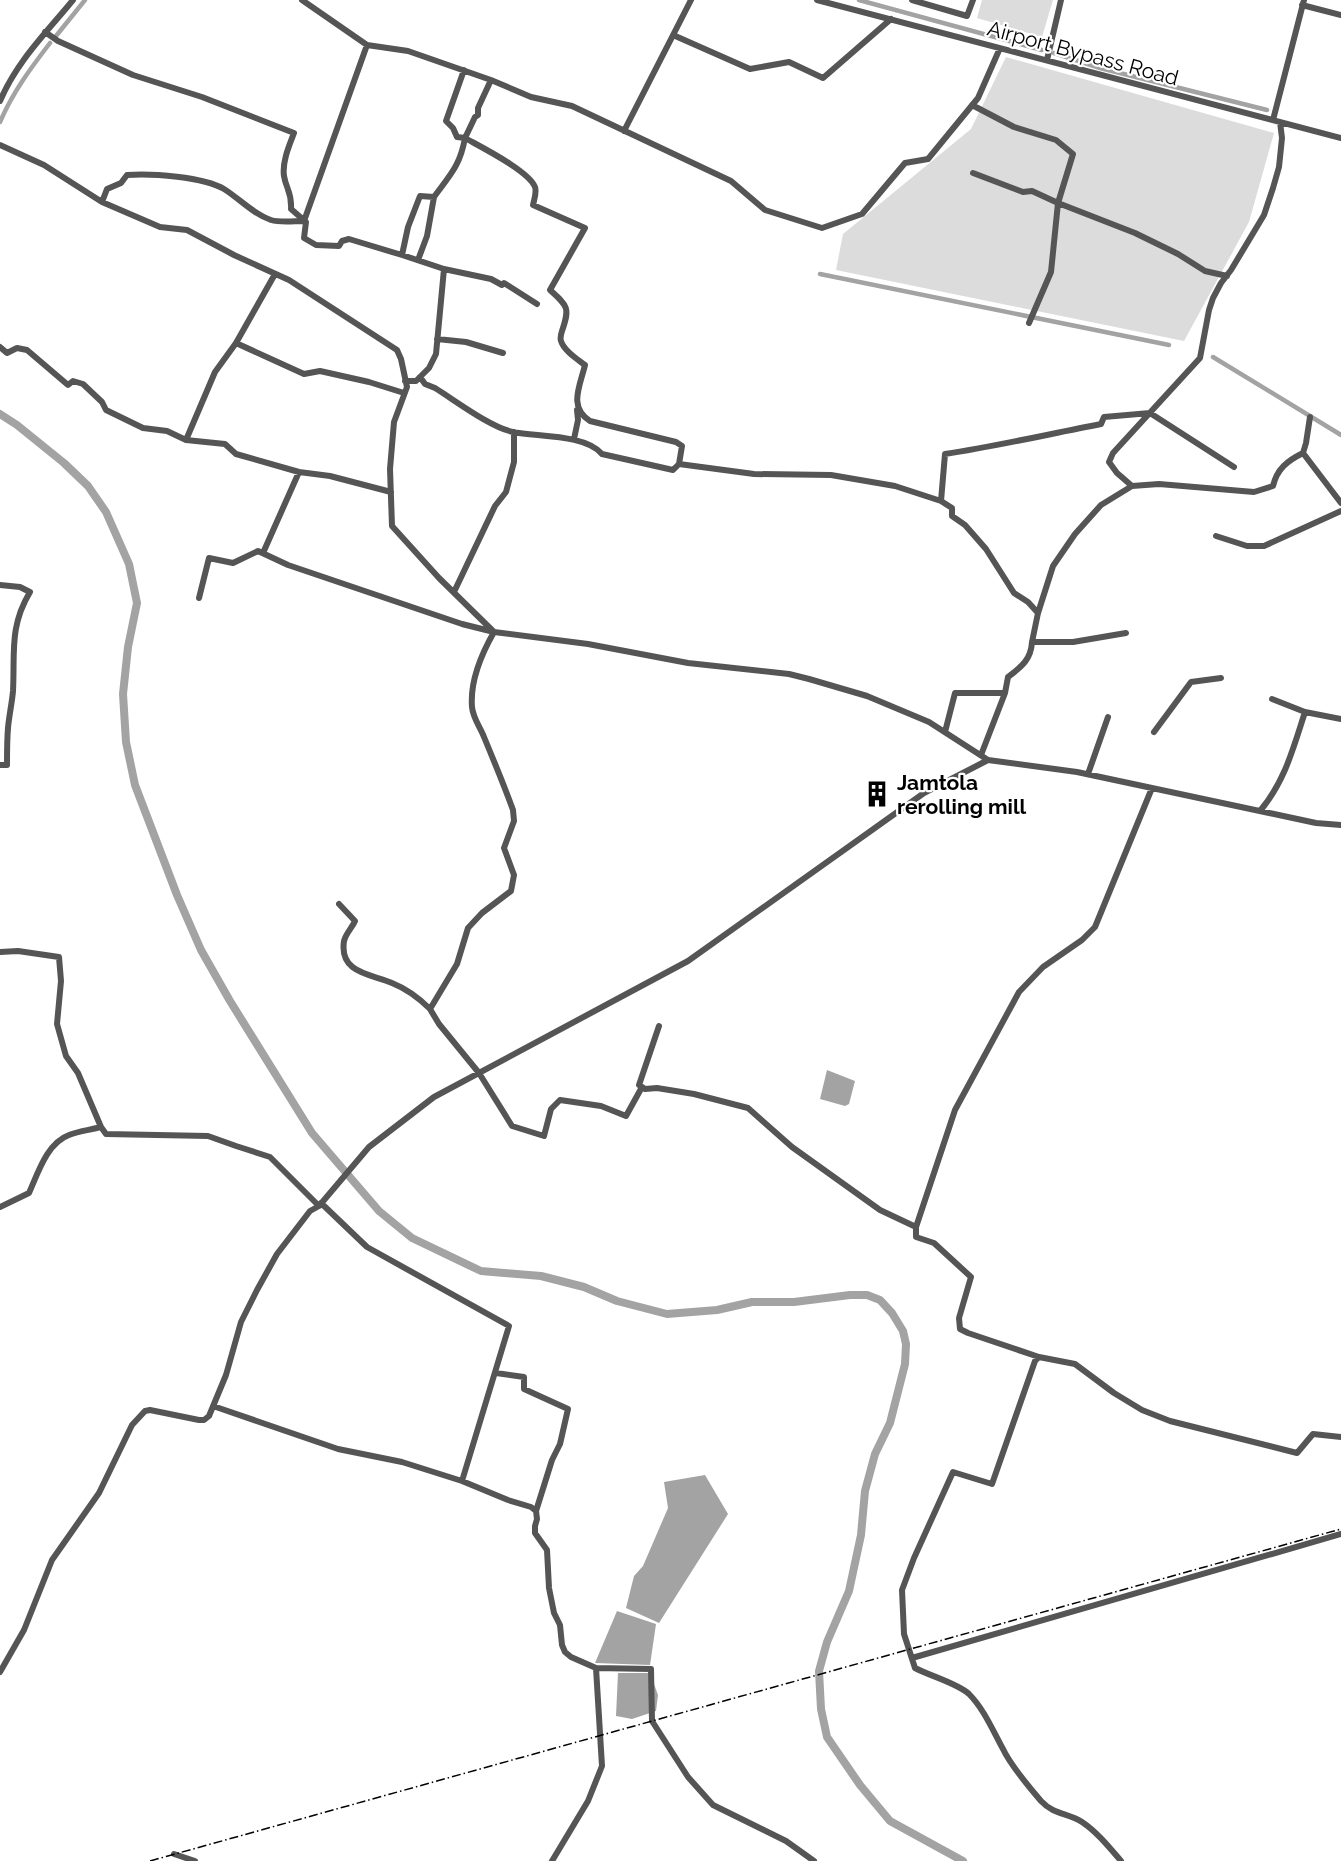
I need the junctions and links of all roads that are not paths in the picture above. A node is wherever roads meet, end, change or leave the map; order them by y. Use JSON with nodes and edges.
{"nodes":[{"id":1,"x":73,"y":0,"type":"edge"},
{"id":2,"x":302,"y":0,"type":"edge"},
{"id":3,"x":691,"y":0,"type":"edge"},
{"id":4,"x":817,"y":0,"type":"edge"},
{"id":5,"x":912,"y":0,"type":"edge"},
{"id":6,"x":973,"y":0,"type":"edge"},
{"id":7,"x":1061,"y":0,"type":"edge"},
{"id":8,"x":1303,"y":3,"type":"edge"},
{"id":9,"x":1341,"y":15,"type":"edge"},
{"id":10,"x":891,"y":19,"type":"junction"},
{"id":11,"x":45,"y":32,"type":"junction"},
{"id":12,"x":673,"y":35,"type":"junction"},
{"id":13,"x":367,"y":45,"type":"junction"},
{"id":14,"x":1000,"y":48,"type":"junction"},
{"id":15,"x":1047,"y":60,"type":"junction"},
{"id":16,"x":464,"y":70,"type":"junction"},
{"id":17,"x":491,"y":80,"type":"junction"},
{"id":18,"x":0,"y":101,"type":"edge"},
{"id":19,"x":972,"y":105,"type":"junction"},
{"id":20,"x":1273,"y":120,"type":"junction"},
{"id":21,"x":1280,"y":122,"type":"junction"},
{"id":22,"x":624,"y":131,"type":"junction"},
{"id":23,"x":465,"y":138,"type":"junction"},
{"id":24,"x":1341,"y":138,"type":"edge"},
{"id":25,"x":0,"y":145,"type":"edge"},
{"id":26,"x":973,"y":173,"type":"dead end"},
{"id":27,"x":434,"y":197,"type":"junction"},
{"id":28,"x":102,"y":202,"type":"junction"},
{"id":29,"x":1058,"y":203,"type":"junction"},
{"id":30,"x":304,"y":221,"type":"junction"},
{"id":31,"x":402,"y":255,"type":"junction"},
{"id":32,"x":418,"y":260,"type":"junction"},
{"id":33,"x":444,"y":268,"type":"junction"},
{"id":34,"x":275,"y":274,"type":"junction"},
{"id":35,"x":1227,"y":276,"type":"junction"},
{"id":36,"x":537,"y":303,"type":"dead end"},
{"id":37,"x":1029,"y":323,"type":"dead end"},
{"id":38,"x":437,"y":339,"type":"junction"},
{"id":39,"x":236,"y":343,"type":"junction"},
{"id":40,"x":0,"y":346,"type":"edge"},
{"id":41,"x":503,"y":353,"type":"dead end"},
{"id":42,"x":420,"y":377,"type":"junction"},
{"id":43,"x":405,"y":381,"type":"junction"},
{"id":44,"x":404,"y":393,"type":"junction"},
{"id":45,"x":577,"y":407,"type":"junction"},
{"id":46,"x":1150,"y":413,"type":"junction"},
{"id":47,"x":1310,"y":417,"type":"dead end"},
{"id":48,"x":514,"y":432,"type":"junction"},
{"id":49,"x":574,"y":439,"type":"junction"},
{"id":50,"x":186,"y":441,"type":"junction"},
{"id":51,"x":1303,"y":453,"type":"junction"},
{"id":52,"x":679,"y":464,"type":"junction"},
{"id":53,"x":1234,"y":467,"type":"dead end"},
{"id":54,"x":299,"y":472,"type":"junction"},
{"id":55,"x":1132,"y":486,"type":"junction"},
{"id":56,"x":391,"y":492,"type":"junction"},
{"id":57,"x":941,"y":501,"type":"junction"},
{"id":58,"x":1341,"y":503,"type":"edge"},
{"id":59,"x":1341,"y":511,"type":"edge"},
{"id":60,"x":1216,"y":536,"type":"dead end"},
{"id":61,"x":263,"y":553,"type":"junction"},
{"id":62,"x":0,"y":585,"type":"edge"},
{"id":63,"x":454,"y":592,"type":"junction"},
{"id":64,"x":199,"y":598,"type":"dead end"},
{"id":65,"x":1038,"y":613,"type":"junction"},
{"id":66,"x":494,"y":632,"type":"junction"},
{"id":67,"x":1126,"y":633,"type":"dead end"},
{"id":68,"x":1032,"y":642,"type":"junction"},
{"id":69,"x":1221,"y":678,"type":"dead end"},
{"id":70,"x":1005,"y":693,"type":"junction"},
{"id":71,"x":1272,"y":699,"type":"dead end"},
{"id":72,"x":1305,"y":712,"type":"junction"},
{"id":73,"x":1108,"y":717,"type":"dead end"},
{"id":74,"x":1341,"y":719,"type":"edge"},
{"id":75,"x":945,"y":732,"type":"junction"},
{"id":76,"x":1154,"y":732,"type":"dead end"},
{"id":77,"x":981,"y":755,"type":"junction"},
{"id":78,"x":988,"y":760,"type":"junction"},
{"id":79,"x":0,"y":765,"type":"edge"},
{"id":80,"x":1088,"y":774,"type":"junction"},
{"id":81,"x":1152,"y":788,"type":"junction"},
{"id":82,"x":1260,"y":811,"type":"junction"},
{"id":83,"x":1341,"y":825,"type":"edge"},
{"id":84,"x":339,"y":904,"type":"dead end"},
{"id":85,"x":0,"y":952,"type":"edge"},
{"id":86,"x":430,"y":1009,"type":"junction"},
{"id":87,"x":659,"y":1026,"type":"dead end"},
{"id":88,"x":479,"y":1073,"type":"junction"},
{"id":89,"x":642,"y":1087,"type":"junction"},
{"id":90,"x":101,"y":1127,"type":"junction"},
{"id":91,"x":320,"y":1204,"type":"junction"},
{"id":92,"x":0,"y":1207,"type":"edge"},
{"id":93,"x":916,"y":1227,"type":"junction"},
{"id":94,"x":1039,"y":1357,"type":"junction"},
{"id":95,"x":496,"y":1373,"type":"junction"},
{"id":96,"x":213,"y":1406,"type":"junction"},
{"id":97,"x":1341,"y":1437,"type":"edge"},
{"id":98,"x":462,"y":1481,"type":"junction"},
{"id":99,"x":536,"y":1511,"type":"junction"},
{"id":100,"x":1341,"y":1534,"type":"edge"},
{"id":101,"x":912,"y":1658,"type":"junction"},
{"id":102,"x":596,"y":1668,"type":"junction"},
{"id":103,"x":0,"y":1672,"type":"edge"},
{"id":104,"x":174,"y":1854,"type":"dead end"},
{"id":105,"x":195,"y":1861,"type":"edge"},
{"id":106,"x":552,"y":1861,"type":"edge"},
{"id":107,"x":814,"y":1861,"type":"edge"},
{"id":108,"x":1121,"y":1861,"type":"edge"}],
"edges":[{"from":1,"to":11,"type":"street"},
{"from":2,"to":13,"type":"street"},
{"from":3,"to":12,"type":"street"},
{"from":4,"to":10,"type":"street","name":"Airport Bypass Road"},
{"from":5,"to":6,"type":"street"},
{"from":7,"to":15,"type":"street"},
{"from":8,"to":9,"type":"street"},
{"from":8,"to":20,"type":"street"},
{"from":10,"to":12,"type":"street"},
{"from":10,"to":14,"type":"street","name":"Airport Bypass Road"},
{"from":11,"to":18,"type":"street"},
{"from":11,"to":30,"type":"street"},
{"from":12,"to":22,"type":"street"},
{"from":13,"to":16,"type":"street"},
{"from":13,"to":30,"type":"street"},
{"from":14,"to":15,"type":"street","name":"Airport Bypass Road"},
{"from":14,"to":19,"type":"street"},
{"from":15,"to":20,"type":"street","name":"Airport Bypass Road"},
{"from":16,"to":17,"type":"street"},
{"from":16,"to":23,"type":"street"},
{"from":17,"to":22,"type":"street"},
{"from":17,"to":23,"type":"street"},
{"from":19,"to":22,"type":"street"},
{"from":19,"to":29,"type":"street"},
{"from":20,"to":21,"type":"street","name":"Airport Bypass Road"},
{"from":21,"to":24,"type":"street","name":"Airport Bypass Road"},
{"from":21,"to":35,"type":"street"},
{"from":23,"to":27,"type":"street"},
{"from":23,"to":45,"type":"street"},
{"from":25,"to":28,"type":"street"},
{"from":26,"to":29,"type":"street"},
{"from":27,"to":31,"type":"street"},
{"from":27,"to":32,"type":"street"},
{"from":28,"to":30,"type":"street"},
{"from":28,"to":34,"type":"street"},
{"from":29,"to":35,"type":"street"},
{"from":29,"to":37,"type":"street"},
{"from":30,"to":31,"type":"street"},
{"from":31,"to":32,"type":"street"},
{"from":32,"to":33,"type":"street"},
{"from":33,"to":36,"type":"street"},
{"from":33,"to":38,"type":"street"},
{"from":34,"to":39,"type":"street"},
{"from":34,"to":43,"type":"street"},
{"from":35,"to":46,"type":"street"},
{"from":38,"to":41,"type":"street"},
{"from":38,"to":42,"type":"street"},
{"from":39,"to":44,"type":"street"},
{"from":39,"to":50,"type":"street"},
{"from":40,"to":50,"type":"street"},
{"from":42,"to":43,"type":"street"},
{"from":42,"to":48,"type":"street"},
{"from":43,"to":44,"type":"street"},
{"from":44,"to":56,"type":"street"},
{"from":45,"to":49,"type":"street"},
{"from":45,"to":52,"type":"street"},
{"from":46,"to":53,"type":"street"},
{"from":46,"to":55,"type":"street"},
{"from":46,"to":57,"type":"street"},
{"from":47,"to":51,"type":"street"},
{"from":48,"to":49,"type":"street"},
{"from":48,"to":63,"type":"street"},
{"from":49,"to":52,"type":"street"},
{"from":50,"to":54,"type":"street"},
{"from":51,"to":55,"type":"street"},
{"from":51,"to":58,"type":"street"},
{"from":52,"to":57,"type":"street"},
{"from":54,"to":56,"type":"street"},
{"from":54,"to":61,"type":"street"},
{"from":55,"to":65,"type":"street"},
{"from":56,"to":63,"type":"street"},
{"from":57,"to":65,"type":"street"},
{"from":59,"to":60,"type":"street"},
{"from":61,"to":64,"type":"street"},
{"from":61,"to":66,"type":"street"},
{"from":62,"to":79,"type":"street"},
{"from":63,"to":66,"type":"street"},
{"from":65,"to":68,"type":"street"},
{"from":66,"to":75,"type":"street"},
{"from":66,"to":86,"type":"street"},
{"from":67,"to":68,"type":"street"},
{"from":68,"to":70,"type":"street"},
{"from":69,"to":76,"type":"street"},
{"from":70,"to":75,"type":"street"},
{"from":70,"to":77,"type":"street"},
{"from":71,"to":72,"type":"street"},
{"from":72,"to":74,"type":"street"},
{"from":72,"to":82,"type":"street"},
{"from":73,"to":80,"type":"street"},
{"from":75,"to":77,"type":"street"},
{"from":77,"to":78,"type":"street"},
{"from":78,"to":80,"type":"street"},
{"from":78,"to":88,"type":"street"},
{"from":80,"to":81,"type":"street"},
{"from":81,"to":82,"type":"street"},
{"from":81,"to":93,"type":"street"},
{"from":82,"to":83,"type":"street"},
{"from":84,"to":86,"type":"street"},
{"from":85,"to":90,"type":"street"},
{"from":86,"to":88,"type":"street"},
{"from":87,"to":89,"type":"street"},
{"from":88,"to":89,"type":"street"},
{"from":88,"to":91,"type":"street"},
{"from":89,"to":93,"type":"street"},
{"from":90,"to":91,"type":"street"},
{"from":90,"to":92,"type":"street"},
{"from":91,"to":95,"type":"street"},
{"from":91,"to":96,"type":"street"},
{"from":93,"to":94,"type":"street"},
{"from":94,"to":97,"type":"street"},
{"from":94,"to":101,"type":"street"},
{"from":95,"to":98,"type":"street"},
{"from":95,"to":99,"type":"street"},
{"from":96,"to":98,"type":"street"},
{"from":96,"to":103,"type":"street"},
{"from":98,"to":99,"type":"street"},
{"from":99,"to":102,"type":"street"},
{"from":100,"to":101,"type":"street"},
{"from":101,"to":108,"type":"street"},
{"from":102,"to":106,"type":"street"},
{"from":102,"to":107,"type":"street"},
{"from":104,"to":105,"type":"street"}]}
